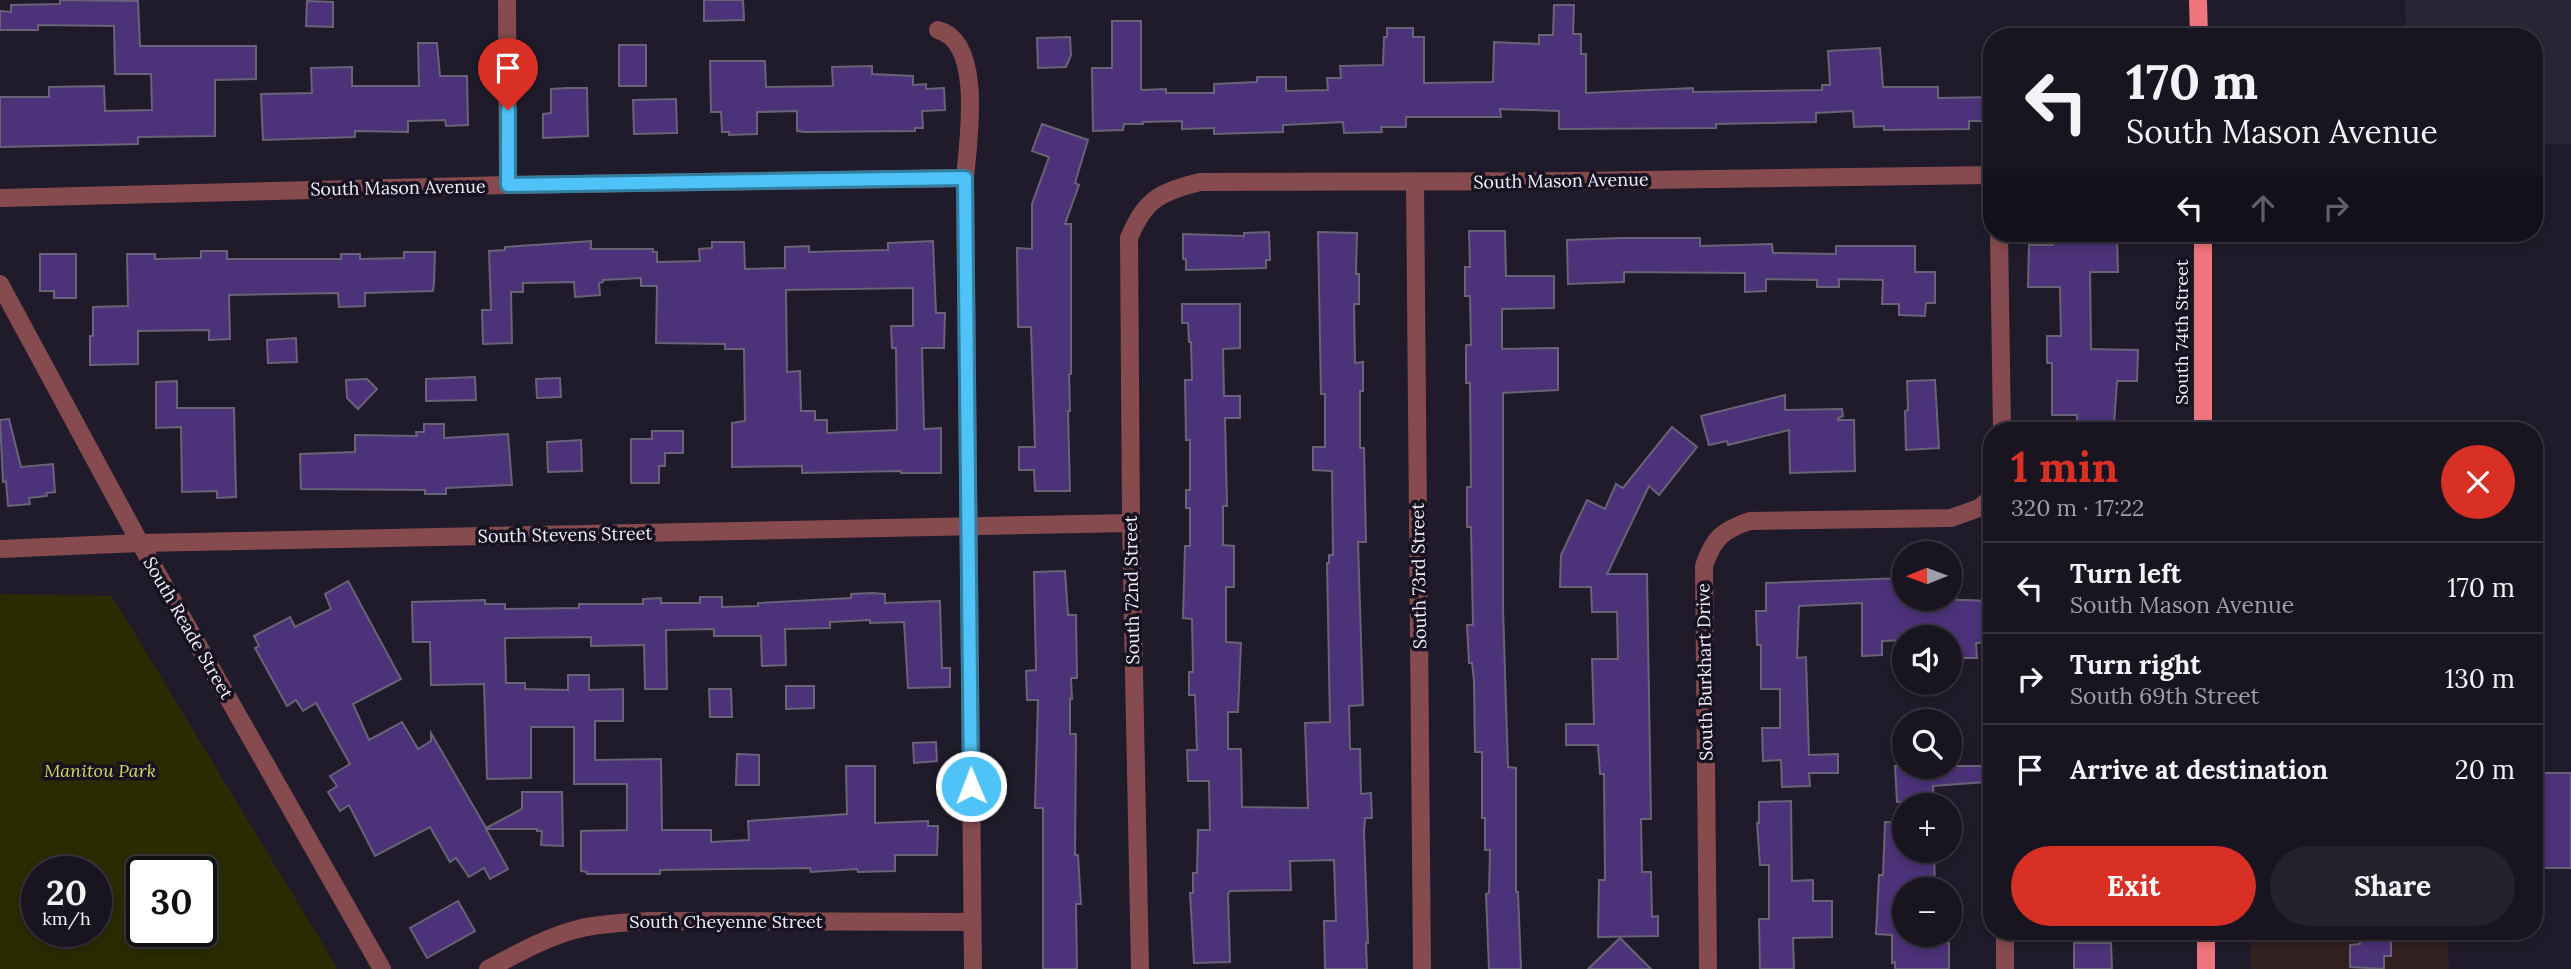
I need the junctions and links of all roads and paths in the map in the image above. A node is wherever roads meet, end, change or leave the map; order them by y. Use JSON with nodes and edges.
{"nodes":[{"id":1,"x":507,"y":0,"type":"edge"},
{"id":2,"x":2198,"y":0,"type":"edge"},
{"id":3,"x":2199,"y":28,"type":"edge"},
{"id":4,"x":938,"y":30,"type":"dead end"},
{"id":5,"x":1983,"y":175,"type":"edge"},
{"id":6,"x":965,"y":178,"type":"junction"},
{"id":7,"x":1415,"y":182,"type":"junction"},
{"id":8,"x":508,"y":185,"type":"junction"},
{"id":9,"x":0,"y":198,"type":"edge"},
{"id":10,"x":1139,"y":213,"type":"joint"},
{"id":11,"x":1999,"y":242,"type":"edge"},
{"id":12,"x":2203,"y":242,"type":"edge"},
{"id":13,"x":0,"y":284,"type":"edge"},
{"id":14,"x":2001,"y":422,"type":"edge"},
{"id":15,"x":2203,"y":422,"type":"edge"},
{"id":16,"x":1983,"y":505,"type":"edge"},
{"id":17,"x":1131,"y":523,"type":"junction"},
{"id":18,"x":969,"y":527,"type":"junction"},
{"id":19,"x":140,"y":542,"type":"junction"},
{"id":20,"x":0,"y":549,"type":"edge"},
{"id":21,"x":972,"y":922,"type":"junction"},
{"id":22,"x":2005,"y":940,"type":"edge"},
{"id":23,"x":2206,"y":940,"type":"edge"},
{"id":24,"x":382,"y":969,"type":"edge"},
{"id":25,"x":488,"y":969,"type":"edge"},
{"id":26,"x":973,"y":969,"type":"edge"},
{"id":27,"x":1140,"y":969,"type":"edge"},
{"id":28,"x":1422,"y":969,"type":"edge"},
{"id":29,"x":1708,"y":969,"type":"edge"},
{"id":30,"x":2005,"y":969,"type":"edge"},
{"id":31,"x":2206,"y":969,"type":"edge"}],
"edges":[{"from":1,"to":8,"type":"street"},
{"from":2,"to":3,"type":"main road"},
{"from":4,"to":6,"type":"street"},
{"from":5,"to":7,"type":"street","name":"South Mason Avenue"},
{"from":6,"to":8,"type":"street","name":"South Mason Avenue"},
{"from":6,"to":18,"type":"street"},
{"from":7,"to":10,"type":"street","name":"South Mason Avenue"},
{"from":7,"to":28,"type":"street","name":"South 73rd Street"},
{"from":8,"to":9,"type":"street","name":"South Mason Avenue"},
{"from":10,"to":17,"type":"street","name":"South 72nd Street"},
{"from":11,"to":14,"type":"street"},
{"from":12,"to":15,"type":"main road","name":"South 74th Street"},
{"from":13,"to":19,"type":"street","name":"South Reade Street"},
{"from":16,"to":29,"type":"street","name":"South Burkhart Drive"},
{"from":17,"to":18,"type":"street","name":"South Stevens Street"},
{"from":17,"to":27,"type":"street","name":"South 72nd Street"},
{"from":18,"to":19,"type":"street","name":"South Stevens Street"},
{"from":18,"to":21,"type":"street"},
{"from":19,"to":20,"type":"street","name":"South Stevens Street"},
{"from":19,"to":24,"type":"street","name":"South Reade Street"},
{"from":21,"to":25,"type":"street","name":"South Cheyenne Street"},
{"from":21,"to":26,"type":"street"},
{"from":22,"to":30,"type":"street"},
{"from":23,"to":31,"type":"main road"}]}
